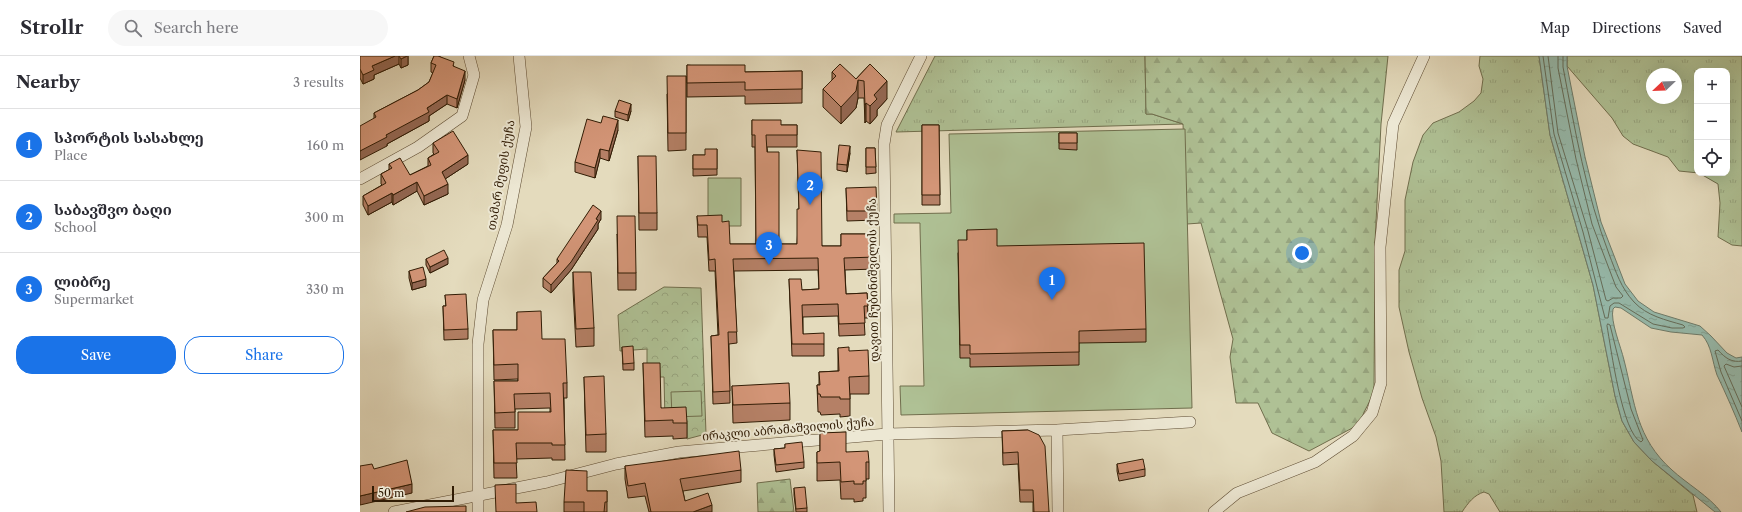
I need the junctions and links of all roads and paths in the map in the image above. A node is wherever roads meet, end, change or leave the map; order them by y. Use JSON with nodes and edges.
{"nodes":[{"id":1,"x":469,"y":56,"type":"edge"},
{"id":2,"x":519,"y":56,"type":"edge"},
{"id":3,"x":921,"y":56,"type":"edge"},
{"id":4,"x":1424,"y":56,"type":"edge"},
{"id":5,"x":360,"y":179,"type":"edge"},
{"id":6,"x":1190,"y":422,"type":"dead end"},
{"id":7,"x":1057,"y":430,"type":"junction"},
{"id":8,"x":887,"y":434,"type":"junction"},
{"id":9,"x":478,"y":495,"type":"junction"},
{"id":10,"x":394,"y":512,"type":"edge"},
{"id":11,"x":478,"y":512,"type":"edge"},
{"id":12,"x":889,"y":512,"type":"edge"},
{"id":13,"x":1058,"y":512,"type":"edge"},
{"id":14,"x":1214,"y":512,"type":"edge"}],
"edges":[{"from":1,"to":5,"type":"street"},
{"from":2,"to":9,"type":"street","name":"თამარ მეფის ქუჩა"},
{"from":3,"to":8,"type":"street","name":"დავით ჩუბინიშვილის ქუჩა"},
{"from":4,"to":14,"type":"street"},
{"from":6,"to":7,"type":"street","name":"ირაკლი აბრამაშვილის ქუჩა"},
{"from":7,"to":8,"type":"street","name":"ირაკლი აბრამაშვილის ქუჩა"},
{"from":7,"to":13,"type":"street"},
{"from":8,"to":9,"type":"street","name":"ირაკლი აბრამაშვილის ქუჩა"},
{"from":8,"to":12,"type":"street","name":"დავით ჩუბინიშვილის ქუჩა"},
{"from":9,"to":10,"type":"street","name":"ირაკლი აბრამაშვილის ქუჩა"},
{"from":9,"to":11,"type":"street","name":"თამარ მეფის ქუჩა"}]}
